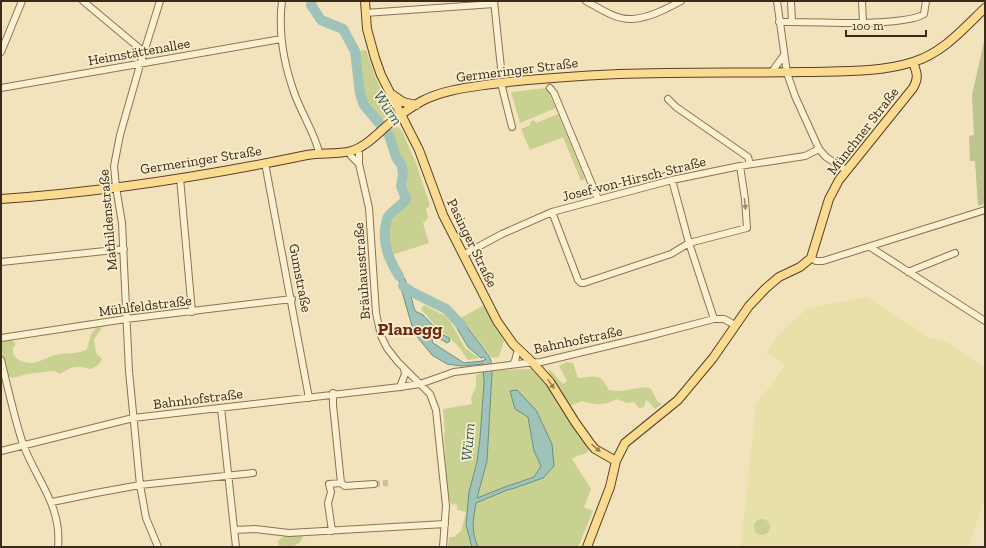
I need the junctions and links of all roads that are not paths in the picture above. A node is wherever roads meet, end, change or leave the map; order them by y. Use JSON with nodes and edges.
{"nodes":[{"id":1,"x":22,"y":1,"type":"edge"},
{"id":2,"x":83,"y":1,"type":"edge"},
{"id":3,"x":160,"y":1,"type":"edge"},
{"id":4,"x":282,"y":1,"type":"edge"},
{"id":5,"x":365,"y":1,"type":"edge"},
{"id":6,"x":586,"y":1,"type":"edge"},
{"id":7,"x":681,"y":1,"type":"edge"},
{"id":8,"x":777,"y":1,"type":"edge"},
{"id":9,"x":792,"y":1,"type":"edge"},
{"id":10,"x":862,"y":1,"type":"edge"},
{"id":11,"x":926,"y":1,"type":"edge"},
{"id":12,"x":494,"y":2,"type":"edge"},
{"id":13,"x":985,"y":8,"type":"edge"},
{"id":14,"x":365,"y":13,"type":"junction"},
{"id":15,"x":779,"y":22,"type":"junction"},
{"id":16,"x":792,"y":22,"type":"junction"},
{"id":17,"x":862,"y":23,"type":"junction"},
{"id":18,"x":281,"y":38,"type":"junction"},
{"id":19,"x":1,"y":52,"type":"edge"},
{"id":20,"x":144,"y":52,"type":"junction"},
{"id":21,"x":784,"y":55,"type":"junction"},
{"id":22,"x":913,"y":62,"type":"junction"},
{"id":23,"x":140,"y":65,"type":"junction"},
{"id":24,"x":501,"y":68,"type":"dead end"},
{"id":25,"x":787,"y":72,"type":"junction"},
{"id":26,"x":771,"y":73,"type":"junction"},
{"id":27,"x":501,"y":83,"type":"junction"},
{"id":28,"x":1,"y":88,"type":"edge"},
{"id":29,"x":550,"y":88,"type":"dead end"},
{"id":30,"x":391,"y":94,"type":"junction"},
{"id":31,"x":668,"y":99,"type":"dead end"},
{"id":32,"x":416,"y":105,"type":"junction"},
{"id":33,"x":401,"y":115,"type":"junction"},
{"id":34,"x":512,"y":127,"type":"dead end"},
{"id":35,"x":358,"y":149,"type":"junction"},
{"id":36,"x":819,"y":149,"type":"junction"},
{"id":37,"x":319,"y":152,"type":"junction"},
{"id":38,"x":349,"y":152,"type":"junction"},
{"id":39,"x":266,"y":163,"type":"junction"},
{"id":40,"x":359,"y":164,"type":"junction"},
{"id":41,"x":750,"y":164,"type":"junction"},
{"id":42,"x":740,"y":166,"type":"junction"},
{"id":43,"x":846,"y":170,"type":"junction"},
{"id":44,"x":180,"y":178,"type":"junction"},
{"id":45,"x":672,"y":180,"type":"junction"},
{"id":46,"x":116,"y":187,"type":"junction"},
{"id":47,"x":1,"y":199,"type":"edge"},
{"id":48,"x":598,"y":199,"type":"junction"},
{"id":49,"x":985,"y":210,"type":"edge"},
{"id":50,"x":552,"y":212,"type":"junction"},
{"id":51,"x":689,"y":244,"type":"junction"},
{"id":52,"x":870,"y":247,"type":"junction"},
{"id":53,"x":124,"y":249,"type":"junction"},
{"id":54,"x":955,"y":253,"type":"dead end"},
{"id":55,"x":463,"y":255,"type":"junction"},
{"id":56,"x":811,"y":258,"type":"junction"},
{"id":57,"x":1,"y":262,"type":"edge"},
{"id":58,"x":908,"y":272,"type":"junction"},
{"id":59,"x":292,"y":299,"type":"junction"},
{"id":60,"x":192,"y":312,"type":"junction"},
{"id":61,"x":126,"y":319,"type":"junction"},
{"id":62,"x":714,"y":319,"type":"junction"},
{"id":63,"x":985,"y":321,"type":"edge"},
{"id":64,"x":735,"y":325,"type":"junction"},
{"id":65,"x":1,"y":338,"type":"edge"},
{"id":66,"x":518,"y":349,"type":"junction"},
{"id":67,"x":1,"y":360,"type":"edge"},
{"id":68,"x":533,"y":362,"type":"junction"},
{"id":69,"x":512,"y":364,"type":"junction"},
{"id":70,"x":404,"y":369,"type":"junction"},
{"id":71,"x":420,"y":384,"type":"junction"},
{"id":72,"x":400,"y":387,"type":"junction"},
{"id":73,"x":333,"y":393,"type":"junction"},
{"id":74,"x":309,"y":398,"type":"junction"},
{"id":75,"x":221,"y":408,"type":"junction"},
{"id":76,"x":133,"y":418,"type":"junction"},
{"id":77,"x":24,"y":445,"type":"junction"},
{"id":78,"x":1,"y":451,"type":"edge"},
{"id":79,"x":616,"y":461,"type":"junction"},
{"id":80,"x":253,"y":473,"type":"dead end"},
{"id":81,"x":227,"y":475,"type":"junction"},
{"id":82,"x":341,"y":483,"type":"junction"},
{"id":83,"x":374,"y":484,"type":"tunnel mouth"},
{"id":84,"x":140,"y":485,"type":"junction"},
{"id":85,"x":52,"y":502,"type":"junction"},
{"id":86,"x":445,"y":524,"type":"junction"},
{"id":87,"x":234,"y":530,"type":"junction"},
{"id":88,"x":332,"y":531,"type":"junction"},
{"id":89,"x":58,"y":547,"type":"edge"},
{"id":90,"x":158,"y":547,"type":"edge"},
{"id":91,"x":236,"y":547,"type":"edge"},
{"id":92,"x":443,"y":547,"type":"edge"},
{"id":93,"x":587,"y":547,"type":"edge"}],
"edges":[{"from":1,"to":19,"type":"street"},
{"from":2,"to":20,"type":"street"},
{"from":3,"to":20,"type":"street","name":"Mathildenstraße"},
{"from":4,"to":18,"type":"street"},
{"from":5,"to":14,"type":"main road","name":"Pasinger Straße"},
{"from":6,"to":7,"type":"street"},
{"from":8,"to":15,"type":"street"},
{"from":9,"to":16,"type":"street"},
{"from":10,"to":17,"type":"street"},
{"from":11,"to":17,"type":"street"},
{"from":12,"to":14,"type":"street"},
{"from":12,"to":24,"type":"street"},
{"from":13,"to":22,"type":"main road"},
{"from":14,"to":30,"type":"main road","name":"Pasinger Straße"},
{"from":15,"to":16,"type":"street"},
{"from":15,"to":21,"type":"street"},
{"from":16,"to":17,"type":"street"},
{"from":18,"to":23,"type":"street","name":"Heimstättenallee"},
{"from":18,"to":37,"type":"street"},
{"from":20,"to":23,"type":"street","name":"Mathildenstraße"},
{"from":21,"to":25,"type":"street"},
{"from":21,"to":26,"type":"street"},
{"from":22,"to":25,"type":"main road","name":"Germeringer Straße"},
{"from":22,"to":43,"type":"main road","name":"Münchner Straße"},
{"from":23,"to":28,"type":"street","name":"Heimstättenallee"},
{"from":23,"to":46,"type":"street","name":"Mathildenstraße"},
{"from":25,"to":26,"type":"main road","name":"Germeringer Straße"},
{"from":25,"to":36,"type":"street"},
{"from":26,"to":27,"type":"main road","name":"Germeringer Straße"},
{"from":27,"to":32,"type":"main road","name":"Germeringer Straße"},
{"from":27,"to":34,"type":"street"},
{"from":29,"to":48,"type":"street"},
{"from":30,"to":32,"type":"main road"},
{"from":30,"to":33,"type":"main road","name":"Pasinger Straße"},
{"from":31,"to":41,"type":"street"},
{"from":32,"to":33,"type":"main road","name":"Germeringer Straße"},
{"from":33,"to":35,"type":"main road","name":"Germeringer Straße"},
{"from":33,"to":55,"type":"main road","name":"Pasinger Straße"},
{"from":35,"to":38,"type":"main road","name":"Germeringer Straße"},
{"from":35,"to":40,"type":"street","name":"Bräuhausstraße"},
{"from":36,"to":41,"type":"street","name":"Josef-von-Hirsch-Straße"},
{"from":36,"to":43,"type":"street"},
{"from":37,"to":38,"type":"main road","name":"Germeringer Straße"},
{"from":37,"to":39,"type":"main road","name":"Germeringer Straße"},
{"from":38,"to":40,"type":"street","name":"Bräuhausstraße"},
{"from":39,"to":44,"type":"main road","name":"Germeringer Straße"},
{"from":39,"to":59,"type":"street","name":"Gumstraße"},
{"from":40,"to":70,"type":"street","name":"Bräuhausstraße"},
{"from":41,"to":42,"type":"street","name":"Josef-von-Hirsch-Straße"},
{"from":42,"to":45,"type":"street","name":"Josef-von-Hirsch-Straße"},
{"from":42,"to":51,"type":"street","one_way":true},
{"from":43,"to":56,"type":"main road","name":"Münchner Straße"},
{"from":44,"to":46,"type":"main road","name":"Germeringer Straße"},
{"from":44,"to":60,"type":"street"},
{"from":45,"to":48,"type":"street","name":"Josef-von-Hirsch-Straße"},
{"from":45,"to":51,"type":"street"},
{"from":46,"to":47,"type":"main road","name":"Germeringer Straße"},
{"from":46,"to":53,"type":"street","name":"Mathildenstraße"},
{"from":48,"to":50,"type":"street","name":"Josef-von-Hirsch-Straße"},
{"from":49,"to":52,"type":"street"},
{"from":50,"to":51,"type":"street"},
{"from":50,"to":55,"type":"street","name":"Josef-von-Hirsch-Straße"},
{"from":51,"to":62,"type":"street"},
{"from":52,"to":56,"type":"street"},
{"from":52,"to":58,"type":"street"},
{"from":53,"to":57,"type":"street"},
{"from":53,"to":61,"type":"street","name":"Mathildenstraße"},
{"from":54,"to":58,"type":"street"},
{"from":55,"to":66,"type":"main road","name":"Pasinger Straße"},
{"from":56,"to":64,"type":"main road"},
{"from":58,"to":63,"type":"street"},
{"from":59,"to":60,"type":"street","name":"Mühlfeldstraße"},
{"from":59,"to":74,"type":"street","name":"Gumstraße"},
{"from":60,"to":61,"type":"street","name":"Mühlfeldstraße"},
{"from":61,"to":65,"type":"street","name":"Mühlfeldstraße"},
{"from":61,"to":76,"type":"street","name":"Mathildenstraße"},
{"from":62,"to":64,"type":"street","name":"Bahnhofstraße"},
{"from":62,"to":68,"type":"street","name":"Bahnhofstraße"},
{"from":64,"to":79,"type":"main road"},
{"from":66,"to":68,"type":"main road","name":"Pasinger Straße"},
{"from":66,"to":69,"type":"street"},
{"from":67,"to":77,"type":"street"},
{"from":68,"to":69,"type":"street","name":"Bahnhofstraße"},
{"from":68,"to":79,"type":"main road","name":"Pasinger Straße","one_way":true},
{"from":69,"to":71,"type":"street","name":"Bahnhofstraße"},
{"from":70,"to":71,"type":"street","name":"Bräuhausstraße"},
{"from":70,"to":72,"type":"street"},
{"from":71,"to":72,"type":"street","name":"Bahnhofstraße"},
{"from":71,"to":86,"type":"street","name":"Bräuhausstraße"},
{"from":72,"to":73,"type":"street","name":"Bahnhofstraße"},
{"from":73,"to":74,"type":"street","name":"Bahnhofstraße"},
{"from":73,"to":82,"type":"street"},
{"from":74,"to":75,"type":"street","name":"Bahnhofstraße"},
{"from":75,"to":76,"type":"street","name":"Bahnhofstraße"},
{"from":75,"to":81,"type":"street"},
{"from":76,"to":77,"type":"street","name":"Bahnhofstraße"},
{"from":76,"to":84,"type":"street","name":"Mathildenstraße"},
{"from":77,"to":78,"type":"street","name":"Bahnhofstraße"},
{"from":77,"to":85,"type":"street"},
{"from":79,"to":93,"type":"main road"},
{"from":80,"to":81,"type":"street"},
{"from":81,"to":84,"type":"street"},
{"from":81,"to":87,"type":"street"},
{"from":82,"to":83,"type":"street"},
{"from":82,"to":88,"type":"street"},
{"from":84,"to":85,"type":"street"},
{"from":84,"to":90,"type":"street","name":"Mathildenstraße"},
{"from":85,"to":89,"type":"street"},
{"from":86,"to":88,"type":"street"},
{"from":86,"to":92,"type":"street","name":"Bräuhausstraße"},
{"from":87,"to":88,"type":"street"},
{"from":87,"to":91,"type":"street"}]}
